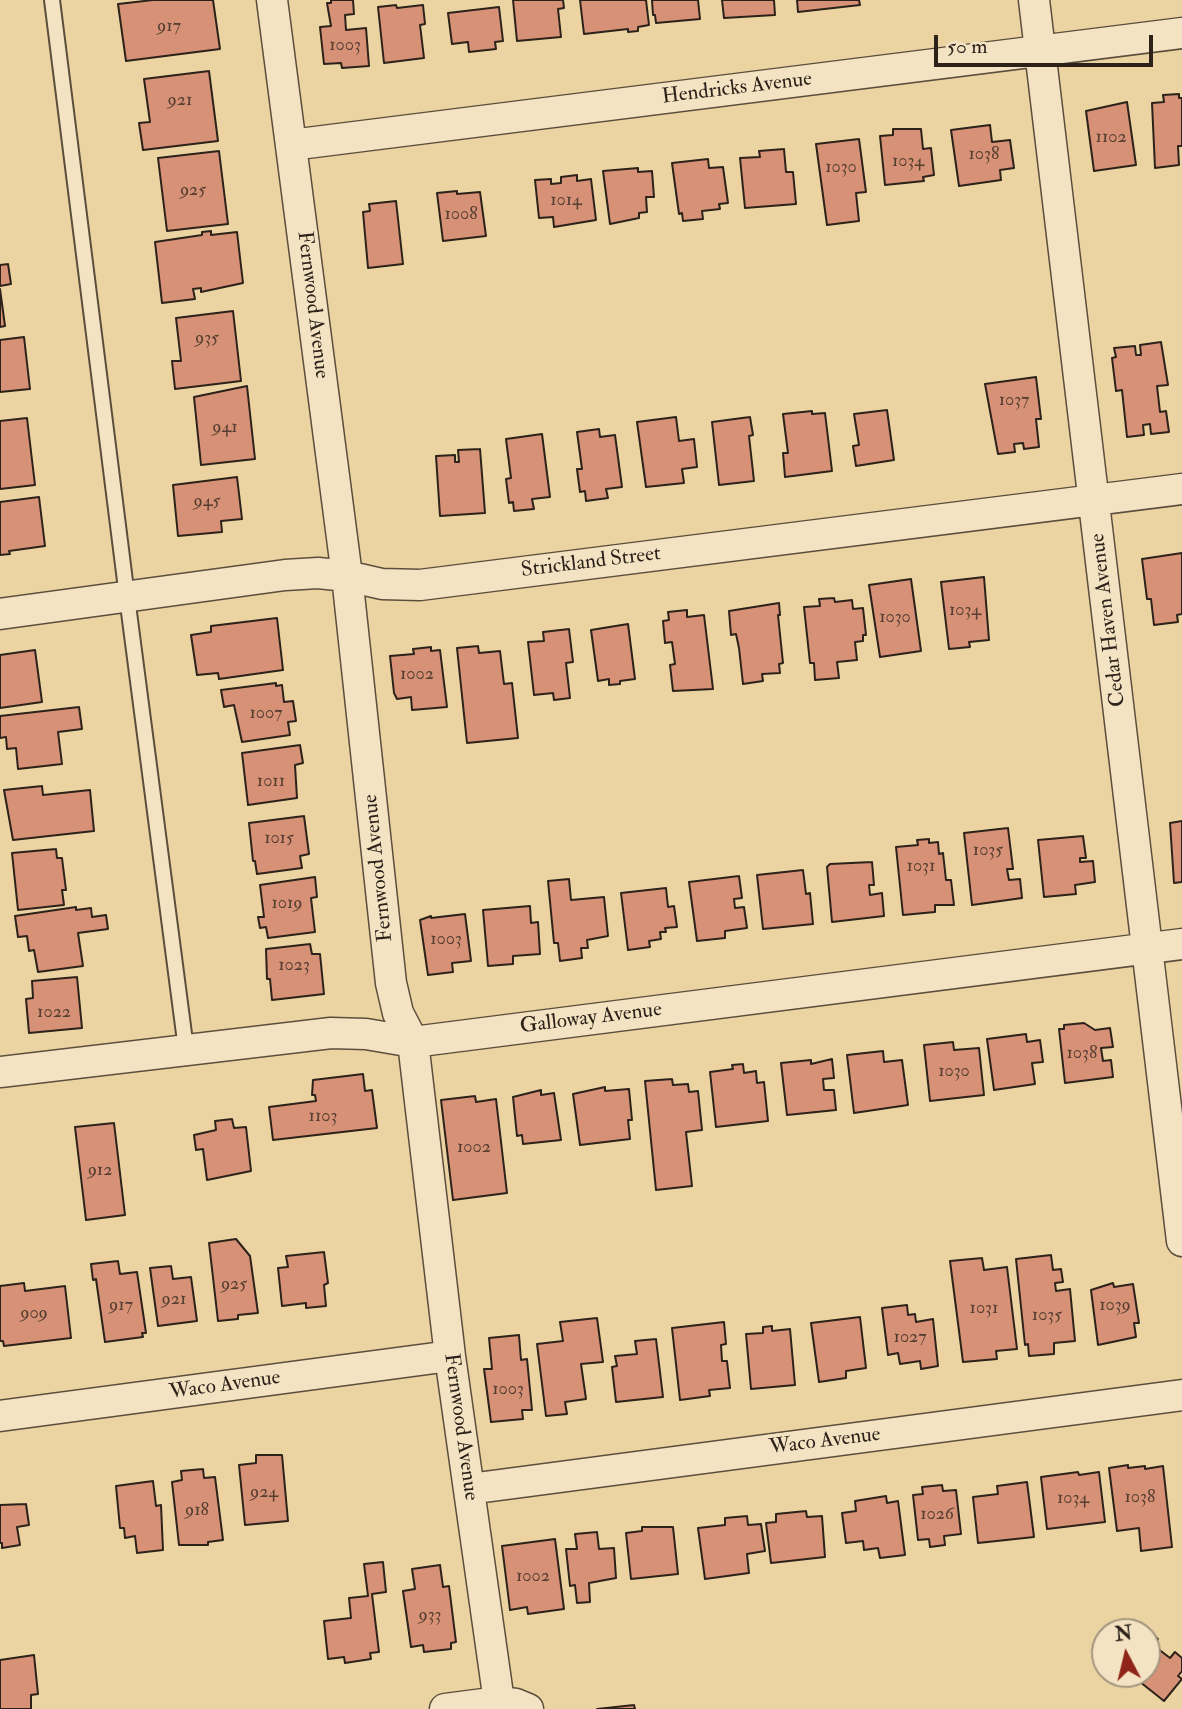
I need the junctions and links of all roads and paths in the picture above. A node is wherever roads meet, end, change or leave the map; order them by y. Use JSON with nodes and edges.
{"nodes":[{"id":1,"x":52,"y":0,"type":"edge"},
{"id":2,"x":272,"y":0,"type":"edge"},
{"id":3,"x":1034,"y":0,"type":"edge"},
{"id":4,"x":1182,"y":33,"type":"edge"},
{"id":5,"x":1040,"y":51,"type":"junction"},
{"id":6,"x":291,"y":145,"type":"junction"},
{"id":7,"x":1182,"y":489,"type":"edge"},
{"id":8,"x":1095,"y":500,"type":"junction"},
{"id":9,"x":347,"y":576,"type":"junction"},
{"id":10,"x":127,"y":597,"type":"junction"},
{"id":11,"x":0,"y":614,"type":"edge"},
{"id":12,"x":1182,"y":944,"type":"edge"},
{"id":13,"x":1147,"y":948,"type":"junction"},
{"id":14,"x":413,"y":1042,"type":"junction"},
{"id":15,"x":186,"y":1049,"type":"junction"},
{"id":16,"x":0,"y":1072,"type":"edge"},
{"id":17,"x":1182,"y":1241,"type":"edge"},
{"id":18,"x":450,"y":1356,"type":"junction"},
{"id":19,"x":1182,"y":1395,"type":"edge"},
{"id":20,"x":0,"y":1416,"type":"edge"},
{"id":21,"x":469,"y":1489,"type":"junction"},
{"id":22,"x":499,"y":1702,"type":"junction"},
{"id":23,"x":445,"y":1709,"type":"edge"},
{"id":24,"x":528,"y":1709,"type":"edge"}],
"edges":[{"from":1,"to":10,"type":"lane"},
{"from":2,"to":6,"type":"street","name":"Fernwood Avenue"},
{"from":3,"to":5,"type":"street","name":"Cedar Haven Avenue"},
{"from":4,"to":5,"type":"street","name":"Hendricks Avenue"},
{"from":5,"to":6,"type":"street","name":"Hendricks Avenue"},
{"from":5,"to":8,"type":"street","name":"Cedar Haven Avenue"},
{"from":6,"to":9,"type":"street","name":"Fernwood Avenue"},
{"from":7,"to":8,"type":"street","name":"Strickland Street"},
{"from":8,"to":9,"type":"street","name":"Strickland Street"},
{"from":8,"to":13,"type":"street","name":"Cedar Haven Avenue"},
{"from":9,"to":10,"type":"street","name":"Strickland Street"},
{"from":9,"to":14,"type":"street","name":"Fernwood Avenue"},
{"from":10,"to":11,"type":"street","name":"Strickland Street"},
{"from":10,"to":15,"type":"lane"},
{"from":12,"to":13,"type":"street","name":"Galloway Avenue"},
{"from":13,"to":14,"type":"street","name":"Galloway Avenue"},
{"from":13,"to":17,"type":"street","name":"Cedar Haven Avenue"},
{"from":14,"to":15,"type":"street","name":"Galloway Avenue"},
{"from":14,"to":18,"type":"street","name":"Fernwood Avenue"},
{"from":15,"to":16,"type":"street","name":"Galloway Avenue"},
{"from":18,"to":20,"type":"street","name":"Waco Avenue"},
{"from":18,"to":21,"type":"street","name":"Fernwood Avenue"},
{"from":19,"to":21,"type":"street","name":"Waco Avenue"},
{"from":21,"to":22,"type":"street","name":"Fernwood Avenue"},
{"from":22,"to":23,"type":"street"},
{"from":22,"to":24,"type":"street"}]}
